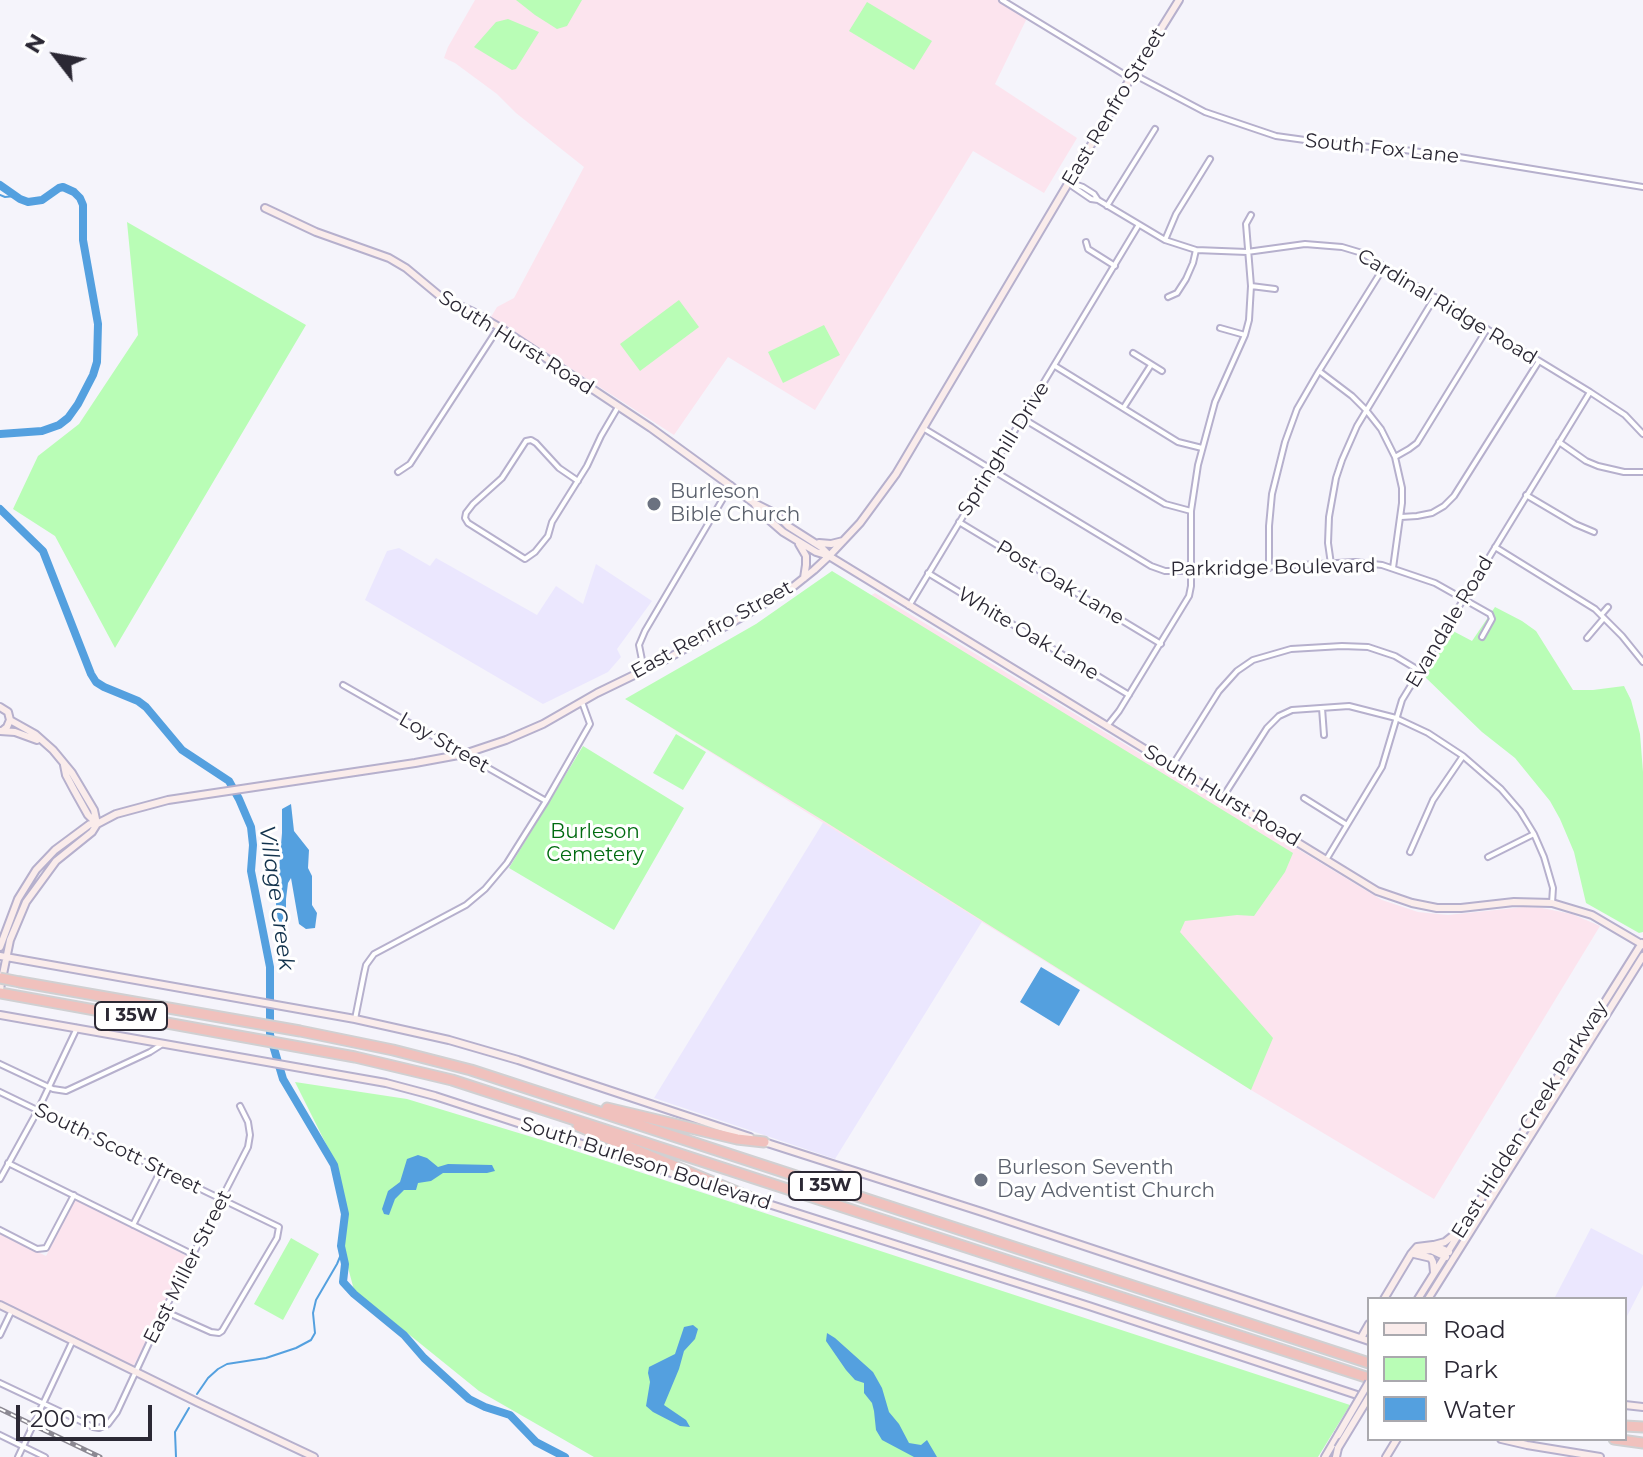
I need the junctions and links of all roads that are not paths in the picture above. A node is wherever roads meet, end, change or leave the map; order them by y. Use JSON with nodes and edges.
{"nodes":[{"id":1,"x":1002,"y":0,"type":"edge"},
{"id":2,"x":1179,"y":0,"type":"edge"},
{"id":3,"x":1132,"y":76,"type":"junction"},
{"id":4,"x":1155,"y":129,"type":"dead end"},
{"id":5,"x":1210,"y":159,"type":"dead end"},
{"id":6,"x":1068,"y":182,"type":"junction"},
{"id":7,"x":1643,"y":187,"type":"edge"},
{"id":8,"x":1107,"y":206,"type":"junction"},
{"id":9,"x":265,"y":208,"type":"dead end"},
{"id":10,"x":1251,"y":215,"type":"dead end"},
{"id":11,"x":1138,"y":226,"type":"junction"},
{"id":12,"x":1165,"y":240,"type":"junction"},
{"id":13,"x":1086,"y":242,"type":"dead end"},
{"id":14,"x":1196,"y":250,"type":"junction"},
{"id":15,"x":1247,"y":252,"type":"junction"},
{"id":16,"x":1115,"y":266,"type":"junction"},
{"id":17,"x":1384,"y":266,"type":"junction"},
{"id":18,"x":1251,"y":286,"type":"junction"},
{"id":19,"x":1275,"y":289,"type":"dead end"},
{"id":20,"x":1168,"y":297,"type":"dead end"},
{"id":21,"x":1435,"y":297,"type":"junction"},
{"id":22,"x":499,"y":327,"type":"junction"},
{"id":23,"x":1220,"y":328,"type":"dead end"},
{"id":24,"x":1487,"y":329,"type":"junction"},
{"id":25,"x":1245,"y":335,"type":"junction"},
{"id":26,"x":1133,"y":353,"type":"dead end"},
{"id":27,"x":1539,"y":361,"type":"junction"},
{"id":28,"x":1151,"y":365,"type":"junction"},
{"id":29,"x":1055,"y":366,"type":"junction"},
{"id":30,"x":1162,"y":371,"type":"dead end"},
{"id":31,"x":1319,"y":371,"type":"junction"},
{"id":32,"x":1590,"y":392,"type":"junction"},
{"id":33,"x":618,"y":407,"type":"junction"},
{"id":34,"x":1124,"y":407,"type":"junction"},
{"id":35,"x":1366,"y":410,"type":"junction"},
{"id":36,"x":1022,"y":418,"type":"junction"},
{"id":37,"x":923,"y":428,"type":"junction"},
{"id":38,"x":1643,"y":434,"type":"edge"},
{"id":39,"x":1559,"y":442,"type":"junction"},
{"id":40,"x":1202,"y":448,"type":"junction"},
{"id":41,"x":1395,"y":457,"type":"junction"},
{"id":42,"x":991,"y":470,"type":"junction"},
{"id":43,"x":398,"y":472,"type":"dead end"},
{"id":44,"x":1643,"y":472,"type":"edge"},
{"id":45,"x":578,"y":481,"type":"junction"},
{"id":46,"x":731,"y":485,"type":"junction"},
{"id":47,"x":1526,"y":495,"type":"junction"},
{"id":48,"x":754,"y":503,"type":"junction"},
{"id":49,"x":1191,"y":511,"type":"junction"},
{"id":50,"x":1401,"y":517,"type":"junction"},
{"id":51,"x":959,"y":522,"type":"junction"},
{"id":52,"x":1594,"y":532,"type":"dead end"},
{"id":53,"x":794,"y":539,"type":"junction"},
{"id":54,"x":810,"y":540,"type":"junction"},
{"id":55,"x":843,"y":541,"type":"junction"},
{"id":56,"x":1495,"y":547,"type":"junction"},
{"id":57,"x":829,"y":556,"type":"junction"},
{"id":58,"x":1331,"y":564,"type":"junction"},
{"id":59,"x":1269,"y":568,"type":"junction"},
{"id":60,"x":1393,"y":568,"type":"junction"},
{"id":61,"x":1191,"y":571,"type":"junction"},
{"id":62,"x":928,"y":573,"type":"junction"},
{"id":63,"x":804,"y":578,"type":"junction"},
{"id":64,"x":1464,"y":598,"type":"junction"},
{"id":65,"x":909,"y":606,"type":"junction"},
{"id":66,"x":1608,"y":607,"type":"dead end"},
{"id":67,"x":1603,"y":616,"type":"junction"},
{"id":68,"x":1482,"y":637,"type":"dead end"},
{"id":69,"x":1587,"y":638,"type":"dead end"},
{"id":70,"x":1161,"y":644,"type":"junction"},
{"id":71,"x":1643,"y":662,"type":"edge"},
{"id":72,"x":644,"y":670,"type":"junction"},
{"id":73,"x":1420,"y":671,"type":"junction"},
{"id":74,"x":343,"y":685,"type":"dead end"},
{"id":75,"x":1129,"y":695,"type":"junction"},
{"id":76,"x":582,"y":702,"type":"junction"},
{"id":77,"x":0,"y":707,"type":"edge"},
{"id":78,"x":1322,"y":708,"type":"junction"},
{"id":79,"x":1396,"y":718,"type":"junction"},
{"id":80,"x":10,"y":720,"type":"junction"},
{"id":81,"x":1107,"y":726,"type":"junction"},
{"id":82,"x":0,"y":731,"type":"edge"},
{"id":83,"x":1324,"y":735,"type":"dead end"},
{"id":84,"x":44,"y":743,"type":"junction"},
{"id":85,"x":464,"y":754,"type":"junction"},
{"id":86,"x":1463,"y":756,"type":"junction"},
{"id":87,"x":1172,"y":766,"type":"junction"},
{"id":88,"x":1223,"y":797,"type":"junction"},
{"id":89,"x":1304,"y":798,"type":"dead end"},
{"id":90,"x":546,"y":801,"type":"junction"},
{"id":91,"x":97,"y":824,"type":"junction"},
{"id":92,"x":1347,"y":825,"type":"junction"},
{"id":93,"x":1534,"y":834,"type":"junction"},
{"id":94,"x":1410,"y":852,"type":"dead end"},
{"id":95,"x":1488,"y":857,"type":"dead end"},
{"id":96,"x":1326,"y":860,"type":"junction"},
{"id":97,"x":36,"y":870,"type":"junction"},
{"id":98,"x":1552,"y":903,"type":"junction"},
{"id":99,"x":22,"y":908,"type":"junction"},
{"id":100,"x":1642,"y":943,"type":"edge"},
{"id":101,"x":0,"y":947,"type":"edge"},
{"id":102,"x":3,"y":956,"type":"edge"},
{"id":103,"x":1643,"y":956,"type":"edge"},
{"id":104,"x":0,"y":978,"type":"edge"},
{"id":105,"x":0,"y":991,"type":"edge"},
{"id":106,"x":0,"y":1015,"type":"edge"},
{"id":107,"x":355,"y":1019,"type":"junction"},
{"id":108,"x":77,"y":1028,"type":"junction"},
{"id":109,"x":163,"y":1043,"type":"junction"},
{"id":110,"x":0,"y":1064,"type":"edge"},
{"id":111,"x":49,"y":1087,"type":"junction"},
{"id":112,"x":0,"y":1092,"type":"edge"},
{"id":113,"x":540,"y":1092,"type":"junction"},
{"id":114,"x":531,"y":1105,"type":"junction"},
{"id":115,"x":240,"y":1106,"type":"dead end"},
{"id":116,"x":38,"y":1110,"type":"junction"},
{"id":117,"x":764,"y":1142,"type":"junction"},
{"id":118,"x":8,"y":1163,"type":"junction"},
{"id":119,"x":161,"y":1169,"type":"junction"},
{"id":120,"x":0,"y":1179,"type":"edge"},
{"id":121,"x":74,"y":1195,"type":"junction"},
{"id":122,"x":222,"y":1199,"type":"junction"},
{"id":123,"x":761,"y":1202,"type":"junction"},
{"id":124,"x":1479,"y":1203,"type":"junction"},
{"id":125,"x":133,"y":1225,"type":"junction"},
{"id":126,"x":0,"y":1230,"type":"edge"},
{"id":127,"x":1433,"y":1245,"type":"junction"},
{"id":128,"x":1411,"y":1254,"type":"junction"},
{"id":129,"x":1446,"y":1254,"type":"junction"},
{"id":130,"x":194,"y":1255,"type":"junction"},
{"id":131,"x":1454,"y":1258,"type":"junction"},
{"id":132,"x":1434,"y":1272,"type":"junction"},
{"id":133,"x":1385,"y":1297,"type":"edge"},
{"id":134,"x":1419,"y":1297,"type":"edge"},
{"id":135,"x":1429,"y":1297,"type":"edge"},
{"id":136,"x":0,"y":1305,"type":"edge"},
{"id":137,"x":12,"y":1310,"type":"junction"},
{"id":138,"x":164,"y":1311,"type":"junction"},
{"id":139,"x":1367,"y":1328,"type":"edge"},
{"id":140,"x":0,"y":1335,"type":"edge"},
{"id":141,"x":1361,"y":1338,"type":"junction"},
{"id":142,"x":73,"y":1340,"type":"junction"},
{"id":143,"x":1367,"y":1340,"type":"edge"},
{"id":144,"x":1367,"y":1362,"type":"edge"},
{"id":145,"x":135,"y":1372,"type":"junction"},
{"id":146,"x":1367,"y":1379,"type":"edge"},
{"id":147,"x":0,"y":1383,"type":"edge"},
{"id":148,"x":1367,"y":1384,"type":"edge"},
{"id":149,"x":1367,"y":1397,"type":"edge"},
{"id":150,"x":1367,"y":1401,"type":"edge"},
{"id":151,"x":43,"y":1402,"type":"junction"},
{"id":152,"x":0,"y":1435,"type":"edge"},
{"id":153,"x":1510,"y":1441,"type":"edge"},
{"id":154,"x":23,"y":1446,"type":"junction"},
{"id":155,"x":1335,"y":1446,"type":"junction"},
{"id":156,"x":18,"y":1457,"type":"edge"},
{"id":157,"x":45,"y":1457,"type":"edge"},
{"id":158,"x":314,"y":1457,"type":"edge"},
{"id":159,"x":1325,"y":1457,"type":"edge"},
{"id":160,"x":1334,"y":1457,"type":"edge"},
{"id":161,"x":1600,"y":1457,"type":"edge"}],
"edges":[{"from":1,"to":3,"type":"street","name":"South Fox Lane"},
{"from":2,"to":3,"type":"main road","name":"East Renfro Street"},
{"from":3,"to":6,"type":"main road","name":"East Renfro Street"},
{"from":3,"to":7,"type":"street","name":"South Fox Lane"},
{"from":4,"to":8,"type":"street"},
{"from":5,"to":12,"type":"street"},
{"from":6,"to":8,"type":"street","name":"Cardinal Ridge Road"},
{"from":6,"to":37,"type":"main road","name":"East Renfro Street"},
{"from":8,"to":11,"type":"street","name":"Cardinal Ridge Road"},
{"from":9,"to":22,"type":"main road","name":"South Hurst Road"},
{"from":10,"to":15,"type":"street"},
{"from":11,"to":12,"type":"street","name":"Cardinal Ridge Road"},
{"from":11,"to":16,"type":"street","name":"Springhill Drive"},
{"from":12,"to":14,"type":"street","name":"Cardinal Ridge Road"},
{"from":13,"to":16,"type":"street"},
{"from":14,"to":15,"type":"street","name":"Cardinal Ridge Road"},
{"from":14,"to":20,"type":"street"},
{"from":15,"to":17,"type":"street","name":"Cardinal Ridge Road"},
{"from":15,"to":18,"type":"street"},
{"from":16,"to":29,"type":"street","name":"Springhill Drive"},
{"from":17,"to":21,"type":"street","name":"Cardinal Ridge Road"},
{"from":17,"to":31,"type":"street"},
{"from":18,"to":19,"type":"street"},
{"from":18,"to":25,"type":"street"},
{"from":21,"to":24,"type":"street","name":"Cardinal Ridge Road"},
{"from":21,"to":35,"type":"street"},
{"from":22,"to":33,"type":"main road","name":"South Hurst Road"},
{"from":22,"to":43,"type":"street"},
{"from":23,"to":25,"type":"street"},
{"from":24,"to":27,"type":"street","name":"Cardinal Ridge Road"},
{"from":24,"to":41,"type":"street"},
{"from":25,"to":40,"type":"street"},
{"from":26,"to":28,"type":"street"},
{"from":27,"to":32,"type":"street","name":"Cardinal Ridge Road"},
{"from":27,"to":50,"type":"street"},
{"from":28,"to":30,"type":"street"},
{"from":28,"to":34,"type":"street"},
{"from":29,"to":34,"type":"street"},
{"from":29,"to":36,"type":"street","name":"Springhill Drive"},
{"from":31,"to":35,"type":"street"},
{"from":31,"to":59,"type":"street"},
{"from":32,"to":38,"type":"street","name":"Cardinal Ridge Road"},
{"from":32,"to":39,"type":"street","name":"Evandale Road"},
{"from":33,"to":45,"type":"street"},
{"from":33,"to":46,"type":"main road","name":"South Hurst Road"},
{"from":34,"to":40,"type":"street"},
{"from":35,"to":41,"type":"street"},
{"from":35,"to":58,"type":"street"},
{"from":36,"to":42,"type":"street","name":"Springhill Drive"},
{"from":36,"to":49,"type":"street"},
{"from":37,"to":42,"type":"street","name":"Parkridge Boulevard"},
{"from":37,"to":55,"type":"main road","name":"East Renfro Street"},
{"from":39,"to":44,"type":"street"},
{"from":39,"to":47,"type":"street","name":"Evandale Road"},
{"from":40,"to":49,"type":"street"},
{"from":41,"to":50,"type":"street"},
{"from":42,"to":51,"type":"street","name":"Springhill Drive"},
{"from":42,"to":61,"type":"street","name":"Parkridge Boulevard"},
{"from":45,"to":45,"type":"street"},
{"from":46,"to":48,"type":"main road","name":"South Hurst Road"},
{"from":46,"to":72,"type":"street"},
{"from":47,"to":52,"type":"street"},
{"from":47,"to":56,"type":"street","name":"Evandale Road"},
{"from":48,"to":53,"type":"main road","name":"South Hurst Road"},
{"from":48,"to":54,"type":"main road","name":"South Hurst Road"},
{"from":49,"to":61,"type":"street"},
{"from":50,"to":60,"type":"street"},
{"from":51,"to":62,"type":"street","name":"Springhill Drive"},
{"from":51,"to":70,"type":"street","name":"Post Oak Lane"},
{"from":53,"to":57,"type":"main road","name":"South Hurst Road"},
{"from":53,"to":63,"type":"main road"},
{"from":54,"to":55,"type":"main road"},
{"from":54,"to":57,"type":"main road","name":"South Hurst Road"},
{"from":55,"to":57,"type":"main road","name":"East Renfro Street"},
{"from":56,"to":64,"type":"street","name":"Evandale Road"},
{"from":56,"to":67,"type":"street"},
{"from":57,"to":63,"type":"main road","name":"East Renfro Street"},
{"from":57,"to":65,"type":"main road","name":"South Hurst Road"},
{"from":58,"to":59,"type":"street","name":"Parkridge Boulevard"},
{"from":58,"to":60,"type":"street","name":"Parkridge Boulevard"},
{"from":59,"to":61,"type":"street","name":"Parkridge Boulevard"},
{"from":60,"to":64,"type":"street","name":"Parkridge Boulevard"},
{"from":61,"to":70,"type":"street"},
{"from":62,"to":65,"type":"street","name":"Springhill Drive"},
{"from":62,"to":75,"type":"street","name":"White Oak Lane"},
{"from":63,"to":72,"type":"main road","name":"East Renfro Street"},
{"from":64,"to":68,"type":"street","name":"Parkridge Boulevard"},
{"from":64,"to":73,"type":"street","name":"Evandale Road"},
{"from":65,"to":81,"type":"main road","name":"South Hurst Road"},
{"from":66,"to":67,"type":"street"},
{"from":67,"to":69,"type":"street"},
{"from":67,"to":71,"type":"street"},
{"from":70,"to":75,"type":"street"},
{"from":72,"to":76,"type":"main road","name":"East Renfro Street"},
{"from":73,"to":79,"type":"street","name":"Evandale Road"},
{"from":73,"to":87,"type":"street"},
{"from":74,"to":85,"type":"street","name":"Loy Street"},
{"from":75,"to":81,"type":"street"},
{"from":76,"to":85,"type":"main road","name":"East Renfro Street"},
{"from":76,"to":90,"type":"street"},
{"from":77,"to":80,"type":"main road"},
{"from":78,"to":79,"type":"street"},
{"from":78,"to":83,"type":"street"},
{"from":78,"to":88,"type":"street"},
{"from":79,"to":86,"type":"street"},
{"from":79,"to":92,"type":"street","name":"Evandale Road"},
{"from":80,"to":82,"type":"main road"},
{"from":80,"to":84,"type":"main road"},
{"from":81,"to":87,"type":"main road","name":"South Hurst Road"},
{"from":82,"to":84,"type":"main road"},
{"from":84,"to":91,"type":"main road"},
{"from":85,"to":90,"type":"street","name":"Loy Street"},
{"from":85,"to":91,"type":"main road","name":"East Renfro Street"},
{"from":86,"to":93,"type":"street"},
{"from":86,"to":94,"type":"street"},
{"from":87,"to":88,"type":"main road","name":"South Hurst Road"},
{"from":88,"to":96,"type":"main road","name":"South Hurst Road"},
{"from":89,"to":92,"type":"street"},
{"from":90,"to":107,"type":"street"},
{"from":91,"to":97,"type":"main road","name":"East Renfro Street"},
{"from":91,"to":99,"type":"main road","name":"East Renfro Street"},
{"from":92,"to":96,"type":"street","name":"Evandale Road"},
{"from":93,"to":95,"type":"street"},
{"from":93,"to":98,"type":"street"},
{"from":96,"to":98,"type":"main road","name":"South Hurst Road"},
{"from":97,"to":99,"type":"main road"},
{"from":97,"to":101,"type":"main road","name":"East Renfro Street"},
{"from":98,"to":100,"type":"main road","name":"South Hurst Road"},
{"from":99,"to":102,"type":"main road","name":"East Renfro Street"},
{"from":100,"to":124,"type":"main road","name":"East Hidden Creek Parkway"},
{"from":102,"to":105,"type":"main road","name":"East Renfro Street"},
{"from":102,"to":107,"type":"main road"},
{"from":103,"to":131,"type":"main road","name":"East Hidden Creek Parkway"},
{"from":104,"to":113,"type":"highway","number":"I 35W","bridge":true},
{"from":105,"to":114,"type":"highway","number":"I 35W"},
{"from":106,"to":108,"type":"main road","name":"South Burleson Boulevard"},
{"from":107,"to":117,"type":"main road"},
{"from":108,"to":109,"type":"main road","name":"South Burleson Boulevard"},
{"from":108,"to":111,"type":"street"},
{"from":109,"to":111,"type":"street"},
{"from":109,"to":123,"type":"main road","name":"South Burleson Boulevard"},
{"from":110,"to":111,"type":"street"},
{"from":111,"to":116,"type":"street"},
{"from":112,"to":116,"type":"street","name":"South Scott Street"},
{"from":113,"to":117,"type":"highway"},
{"from":113,"to":144,"type":"highway","number":"I 35W"},
{"from":114,"to":123,"type":"highway"},
{"from":114,"to":146,"type":"highway","number":"I 35W"},
{"from":115,"to":122,"type":"street","name":"East Miller Street"},
{"from":116,"to":118,"type":"street"},
{"from":116,"to":119,"type":"street","name":"South Scott Street"},
{"from":117,"to":141,"type":"main road"},
{"from":118,"to":120,"type":"street"},
{"from":118,"to":121,"type":"street"},
{"from":119,"to":122,"type":"street","name":"South Scott Street"},
{"from":119,"to":125,"type":"street"},
{"from":121,"to":125,"type":"street"},
{"from":121,"to":126,"type":"street"},
{"from":122,"to":130,"type":"street","name":"East Miller Street"},
{"from":122,"to":138,"type":"street","name":"South Scott Street"},
{"from":123,"to":149,"type":"main road","name":"South Burleson Boulevard"},
{"from":124,"to":127,"type":"main road"},
{"from":124,"to":129,"type":"main road","name":"East Hidden Creek Parkway"},
{"from":125,"to":130,"type":"street"},
{"from":127,"to":128,"type":"main road"},
{"from":127,"to":129,"type":"main road"},
{"from":128,"to":129,"type":"main road"},
{"from":128,"to":132,"type":"main road"},
{"from":128,"to":133,"type":"main road"},
{"from":129,"to":131,"type":"main road"},
{"from":129,"to":132,"type":"main road","name":"East Hidden Creek Parkway"},
{"from":130,"to":138,"type":"street","name":"East Miller Street"},
{"from":131,"to":135,"type":"main road","name":"East Hidden Creek Parkway"},
{"from":132,"to":134,"type":"main road","name":"East Hidden Creek Parkway"},
{"from":136,"to":137,"type":"main road"},
{"from":137,"to":140,"type":"street"},
{"from":137,"to":142,"type":"main road"},
{"from":138,"to":145,"type":"street","name":"East Miller Street"},
{"from":139,"to":141,"type":"main road"},
{"from":141,"to":143,"type":"main road"},
{"from":142,"to":145,"type":"main road"},
{"from":142,"to":151,"type":"street"},
{"from":145,"to":151,"type":"street","name":"East Miller Street"},
{"from":145,"to":158,"type":"main road"},
{"from":147,"to":151,"type":"street"},
{"from":148,"to":155,"type":"main road","bridge":true},
{"from":150,"to":155,"type":"main road","bridge":true},
{"from":151,"to":154,"type":"street"},
{"from":152,"to":154,"type":"street"},
{"from":153,"to":161,"type":"main road"},
{"from":154,"to":156,"type":"street"},
{"from":154,"to":157,"type":"street"},
{"from":155,"to":159,"type":"main road"},
{"from":155,"to":160,"type":"main road"}]}
